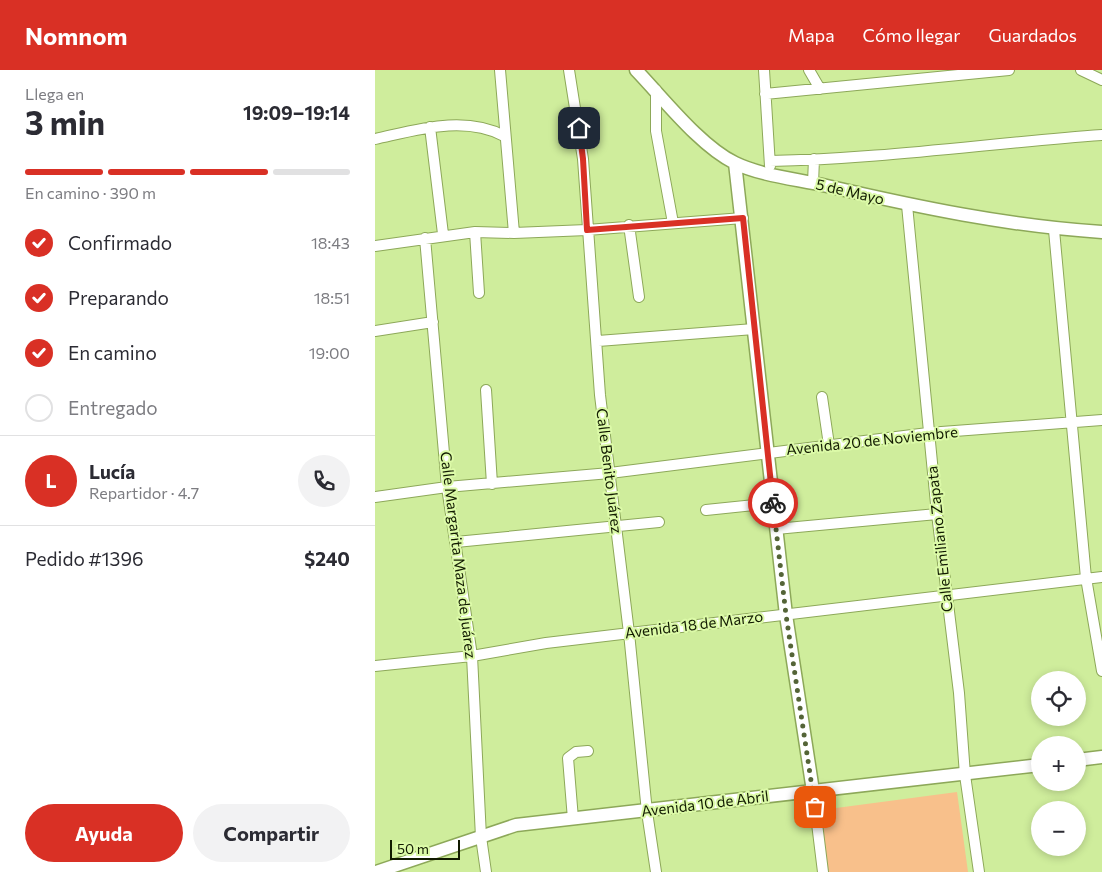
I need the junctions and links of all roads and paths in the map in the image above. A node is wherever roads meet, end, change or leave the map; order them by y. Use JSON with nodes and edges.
{"nodes":[{"id":1,"x":500,"y":70,"type":"edge"},
{"id":2,"x":569,"y":70,"type":"edge"},
{"id":3,"x":636,"y":70,"type":"edge"},
{"id":4,"x":764,"y":70,"type":"edge"},
{"id":5,"x":809,"y":70,"type":"edge"},
{"id":6,"x":1009,"y":70,"type":"edge"},
{"id":7,"x":1081,"y":70,"type":"edge"},
{"id":8,"x":956,"y":73,"type":"edge"},
{"id":9,"x":1102,"y":80,"type":"edge"},
{"id":10,"x":820,"y":89,"type":"junction"},
{"id":11,"x":656,"y":90,"type":"junction"},
{"id":12,"x":765,"y":94,"type":"junction"},
{"id":13,"x":430,"y":127,"type":"junction"},
{"id":14,"x":1102,"y":135,"type":"edge"},
{"id":15,"x":504,"y":136,"type":"junction"},
{"id":16,"x":375,"y":139,"type":"edge"},
{"id":17,"x":814,"y":158,"type":"junction"},
{"id":18,"x":735,"y":163,"type":"junction"},
{"id":19,"x":770,"y":167,"type":"junction"},
{"id":20,"x":813,"y":183,"type":"junction"},
{"id":21,"x":907,"y":205,"type":"junction"},
{"id":22,"x":743,"y":218,"type":"junction"},
{"id":23,"x":673,"y":223,"type":"junction"},
{"id":24,"x":629,"y":225,"type":"junction"},
{"id":25,"x":587,"y":230,"type":"junction"},
{"id":26,"x":1054,"y":230,"type":"junction"},
{"id":27,"x":475,"y":232,"type":"junction"},
{"id":28,"x":1102,"y":232,"type":"edge"},
{"id":29,"x":514,"y":233,"type":"junction"},
{"id":30,"x":443,"y":234,"type":"junction"},
{"id":31,"x":425,"y":238,"type":"junction"},
{"id":32,"x":375,"y":246,"type":"edge"},
{"id":33,"x":479,"y":293,"type":"dead end"},
{"id":34,"x":639,"y":297,"type":"dead end"},
{"id":35,"x":433,"y":322,"type":"junction"},
{"id":36,"x":754,"y":329,"type":"junction"},
{"id":37,"x":375,"y":331,"type":"edge"},
{"id":38,"x":598,"y":341,"type":"junction"},
{"id":39,"x":486,"y":390,"type":"dead end"},
{"id":40,"x":822,"y":397,"type":"dead end"},
{"id":41,"x":1102,"y":420,"type":"edge"},
{"id":42,"x":1073,"y":422,"type":"junction"},
{"id":43,"x":928,"y":433,"type":"junction"},
{"id":44,"x":829,"y":445,"type":"junction"},
{"id":45,"x":766,"y":453,"type":"junction"},
{"id":46,"x":610,"y":473,"type":"junction"},
{"id":47,"x":492,"y":484,"type":"junction"},
{"id":48,"x":447,"y":488,"type":"junction"},
{"id":49,"x":375,"y":497,"type":"edge"},
{"id":50,"x":773,"y":503,"type":"junction"},
{"id":51,"x":706,"y":510,"type":"dead end"},
{"id":52,"x":937,"y":514,"type":"junction"},
{"id":53,"x":659,"y":522,"type":"dead end"},
{"id":54,"x":616,"y":525,"type":"junction"},
{"id":55,"x":776,"y":528,"type":"junction"},
{"id":56,"x":456,"y":542,"type":"junction"},
{"id":57,"x":1102,"y":577,"type":"edge"},
{"id":58,"x":1086,"y":578,"type":"junction"},
{"id":59,"x":946,"y":595,"type":"junction"},
{"id":60,"x":786,"y":615,"type":"junction"},
{"id":61,"x":629,"y":633,"type":"junction"},
{"id":62,"x":471,"y":656,"type":"junction"},
{"id":63,"x":375,"y":666,"type":"edge"},
{"id":64,"x":1102,"y":671,"type":"edge"},
{"id":65,"x":588,"y":751,"type":"dead end"},
{"id":66,"x":1102,"y":757,"type":"edge"},
{"id":67,"x":1086,"y":759,"type":"edge"},
{"id":68,"x":1031,"y":767,"type":"edge"},
{"id":69,"x":965,"y":775,"type":"junction"},
{"id":70,"x":813,"y":791,"type":"junction"},
{"id":71,"x":647,"y":812,"type":"junction"},
{"id":72,"x":573,"y":819,"type":"junction"},
{"id":73,"x":481,"y":837,"type":"junction"},
{"id":74,"x":398,"y":868,"type":"edge"},
{"id":75,"x":376,"y":872,"type":"edge"},
{"id":76,"x":486,"y":872,"type":"edge"},
{"id":77,"x":656,"y":872,"type":"edge"},
{"id":78,"x":823,"y":872,"type":"edge"},
{"id":79,"x":979,"y":872,"type":"edge"}],
"edges":[{"from":1,"to":15,"type":"street"},
{"from":2,"to":25,"type":"street","name":"Calle Benito Juárez"},
{"from":3,"to":11,"type":"street","name":"5 de Mayo"},
{"from":4,"to":12,"type":"street"},
{"from":5,"to":10,"type":"street"},
{"from":6,"to":8,"type":"street"},
{"from":7,"to":9,"type":"street"},
{"from":8,"to":10,"type":"street"},
{"from":10,"to":12,"type":"street"},
{"from":11,"to":18,"type":"street","name":"5 de Mayo"},
{"from":11,"to":23,"type":"street"},
{"from":12,"to":19,"type":"street"},
{"from":13,"to":15,"type":"street"},
{"from":13,"to":16,"type":"street"},
{"from":13,"to":30,"type":"street"},
{"from":14,"to":17,"type":"street"},
{"from":15,"to":29,"type":"street"},
{"from":17,"to":19,"type":"street"},
{"from":17,"to":20,"type":"street"},
{"from":18,"to":19,"type":"street","name":"5 de Mayo"},
{"from":18,"to":22,"type":"street"},
{"from":19,"to":20,"type":"street","name":"5 de Mayo"},
{"from":20,"to":21,"type":"street","name":"5 de Mayo"},
{"from":21,"to":26,"type":"street","name":"5 de Mayo"},
{"from":21,"to":43,"type":"street","name":"Calle Emiliano Zapata"},
{"from":22,"to":23,"type":"street"},
{"from":22,"to":36,"type":"street"},
{"from":23,"to":24,"type":"street"},
{"from":24,"to":25,"type":"street"},
{"from":24,"to":34,"type":"street"},
{"from":25,"to":29,"type":"street"},
{"from":25,"to":38,"type":"street","name":"Calle Benito Juárez"},
{"from":26,"to":28,"type":"street","name":"5 de Mayo"},
{"from":26,"to":42,"type":"street"},
{"from":27,"to":29,"type":"street"},
{"from":27,"to":30,"type":"street"},
{"from":27,"to":33,"type":"street"},
{"from":30,"to":31,"type":"street"},
{"from":31,"to":32,"type":"street"},
{"from":31,"to":35,"type":"street","name":"Calle Margarita Maza de Juárez"},
{"from":35,"to":37,"type":"street"},
{"from":35,"to":48,"type":"street","name":"Calle Margarita Maza de Juárez"},
{"from":36,"to":38,"type":"street"},
{"from":36,"to":45,"type":"street"},
{"from":38,"to":46,"type":"street","name":"Calle Benito Juárez"},
{"from":39,"to":47,"type":"street"},
{"from":40,"to":44,"type":"street"},
{"from":41,"to":42,"type":"street","name":"Avenida 20 de Noviembre"},
{"from":42,"to":43,"type":"street","name":"Avenida 20 de Noviembre"},
{"from":42,"to":58,"type":"street"},
{"from":43,"to":44,"type":"street","name":"Avenida 20 de Noviembre"},
{"from":43,"to":52,"type":"street","name":"Calle Emiliano Zapata"},
{"from":44,"to":45,"type":"street","name":"Avenida 20 de Noviembre"},
{"from":45,"to":46,"type":"street","name":"Avenida 20 de Noviembre"},
{"from":45,"to":50,"type":"street"},
{"from":46,"to":47,"type":"street","name":"Avenida 20 de Noviembre"},
{"from":46,"to":54,"type":"street","name":"Calle Benito Juárez"},
{"from":47,"to":48,"type":"street","name":"Avenida 20 de Noviembre"},
{"from":48,"to":49,"type":"street","name":"Avenida 20 de Noviembre"},
{"from":48,"to":56,"type":"street","name":"Calle Margarita Maza de Juárez"},
{"from":50,"to":51,"type":"street"},
{"from":50,"to":55,"type":"street"},
{"from":52,"to":55,"type":"street"},
{"from":52,"to":59,"type":"street","name":"Calle Emiliano Zapata"},
{"from":53,"to":54,"type":"street"},
{"from":54,"to":56,"type":"street"},
{"from":54,"to":61,"type":"street","name":"Calle Benito Juárez"},
{"from":55,"to":60,"type":"street"},
{"from":56,"to":62,"type":"street","name":"Calle Margarita Maza de Juárez"},
{"from":57,"to":58,"type":"street","name":"Avenida 18 de Marzo"},
{"from":58,"to":59,"type":"street","name":"Avenida 18 de Marzo"},
{"from":58,"to":64,"type":"street"},
{"from":59,"to":60,"type":"street","name":"Avenida 18 de Marzo"},
{"from":59,"to":69,"type":"street","name":"Calle Emiliano Zapata"},
{"from":60,"to":61,"type":"street","name":"Avenida 18 de Marzo"},
{"from":60,"to":70,"type":"street"},
{"from":61,"to":62,"type":"street","name":"Avenida 18 de Marzo"},
{"from":61,"to":71,"type":"street","name":"Calle Benito Juárez"},
{"from":62,"to":63,"type":"street","name":"Avenida 18 de Marzo"},
{"from":62,"to":73,"type":"street","name":"Calle Margarita Maza de Juárez"},
{"from":65,"to":72,"type":"street"},
{"from":66,"to":67,"type":"street"},
{"from":68,"to":69,"type":"street","name":"Avenida 10 de Abril"},
{"from":69,"to":70,"type":"street","name":"Avenida 10 de Abril"},
{"from":69,"to":79,"type":"street","name":"Calle Emiliano Zapata"},
{"from":70,"to":71,"type":"street","name":"Avenida 10 de Abril"},
{"from":70,"to":78,"type":"street"},
{"from":71,"to":72,"type":"street","name":"Avenida 10 de Abril"},
{"from":71,"to":77,"type":"street","name":"Calle Benito Juárez"},
{"from":72,"to":73,"type":"street","name":"Avenida 10 de Abril"},
{"from":73,"to":74,"type":"street","name":"Avenida 10 de Abril"},
{"from":73,"to":76,"type":"street","name":"Calle Margarita Maza de Juárez"},
{"from":74,"to":75,"type":"street","name":"Avenida 10 de Abril"}]}
